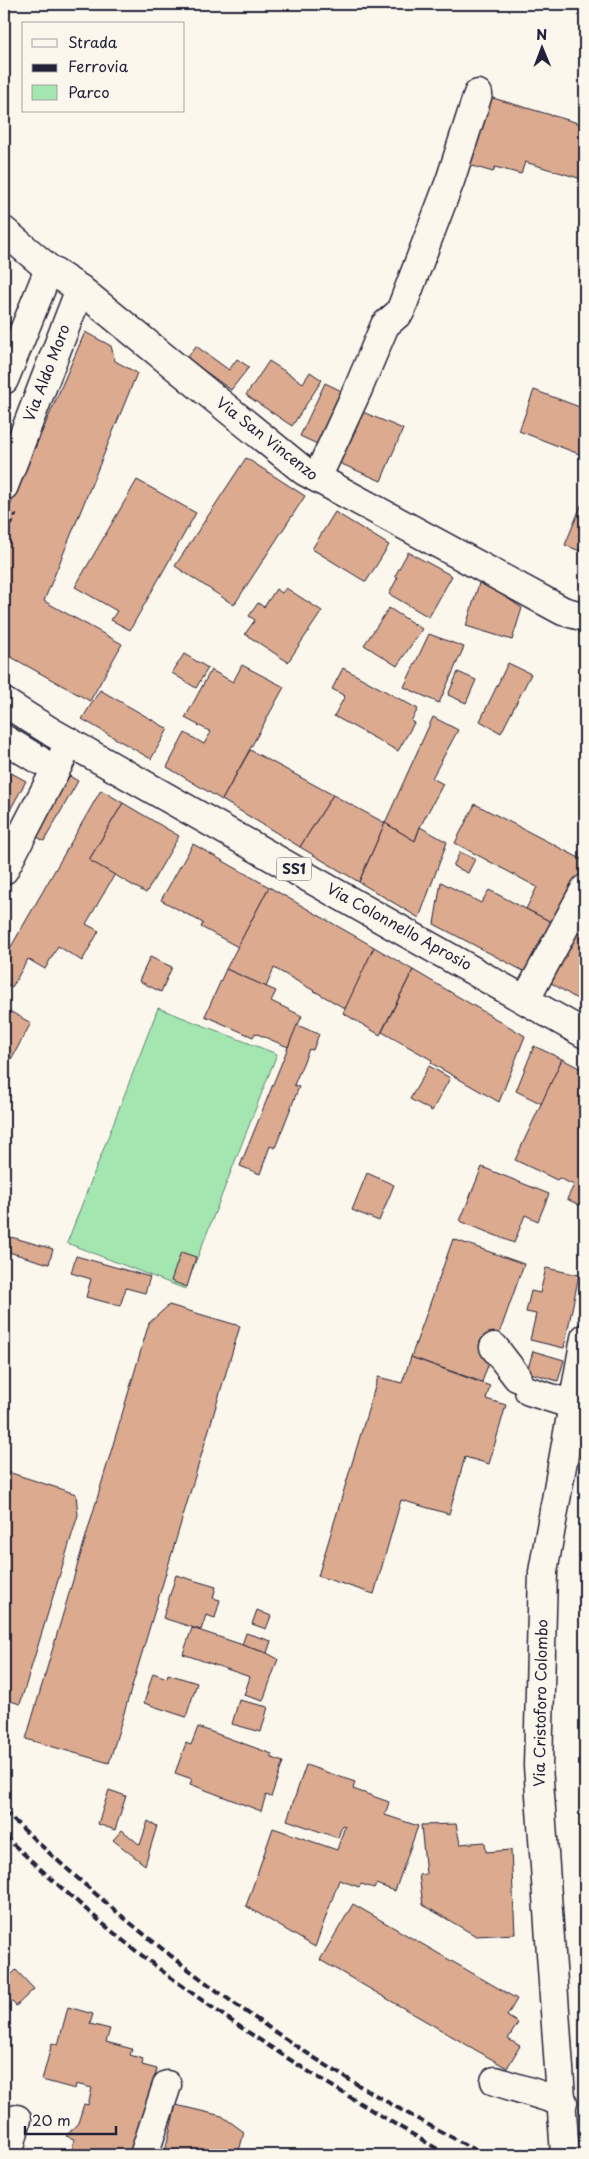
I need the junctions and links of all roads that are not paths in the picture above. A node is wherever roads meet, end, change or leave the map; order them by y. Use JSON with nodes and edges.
{"nodes":[{"id":1,"x":478,"y":94,"type":"dead end"},
{"id":2,"x":4,"y":232,"type":"edge"},
{"id":3,"x":49,"y":269,"type":"junction"},
{"id":4,"x":80,"y":289,"type":"junction"},
{"id":5,"x":4,"y":380,"type":"edge"},
{"id":6,"x":317,"y":478,"type":"junction"},
{"id":7,"x":4,"y":486,"type":"edge"},
{"id":8,"x":585,"y":617,"type":"edge"},
{"id":9,"x":4,"y":702,"type":"edge"},
{"id":10,"x":4,"y":740,"type":"edge"},
{"id":11,"x":70,"y":742,"type":"junction"},
{"id":12,"x":39,"y":760,"type":"dead end"},
{"id":13,"x":4,"y":870,"type":"edge"},
{"id":14,"x":585,"y":889,"type":"edge"},
{"id":15,"x":526,"y":999,"type":"junction"},
{"id":16,"x":585,"y":1034,"type":"edge"},
{"id":17,"x":585,"y":1338,"type":"edge"},
{"id":18,"x":494,"y":1347,"type":"dead end"},
{"id":19,"x":573,"y":1405,"type":"junction"},
{"id":20,"x":495,"y":2081,"type":"dead end"},
{"id":21,"x":167,"y":2085,"type":"dead end"},
{"id":22,"x":563,"y":2102,"type":"junction"},
{"id":23,"x":17,"y":2119,"type":"dead end"},
{"id":24,"x":8,"y":2155,"type":"edge"},
{"id":25,"x":144,"y":2155,"type":"edge"},
{"id":26,"x":565,"y":2155,"type":"edge"}],
"edges":[{"from":1,"to":6,"type":"street"},
{"from":2,"to":3,"type":"street","name":"Via San Vincenzo"},
{"from":3,"to":4,"type":"street","name":"Via San Vincenzo"},
{"from":3,"to":5,"type":"street"},
{"from":4,"to":6,"type":"street","name":"Via San Vincenzo"},
{"from":4,"to":7,"type":"street","name":"Via Aldo Moro"},
{"from":6,"to":8,"type":"street","name":"Via San Vincenzo"},
{"from":9,"to":11,"type":"street","name":"Via Colonnello Aprosio","number":"SS1"},
{"from":10,"to":12,"type":"street"},
{"from":11,"to":13,"type":"street"},
{"from":11,"to":15,"type":"street","name":"Via Colonnello Aprosio","number":"SS1"},
{"from":14,"to":15,"type":"street"},
{"from":15,"to":16,"type":"street","name":"Via Colonnello Aprosio","number":"SS1"},
{"from":17,"to":19,"type":"street","name":"Via Cristoforo Colombo"},
{"from":18,"to":19,"type":"street"},
{"from":19,"to":22,"type":"street","name":"Via Cristoforo Colombo"},
{"from":20,"to":22,"type":"street"},
{"from":21,"to":25,"type":"street"},
{"from":22,"to":26,"type":"street","name":"Via Cristoforo Colombo"},
{"from":23,"to":24,"type":"street"}]}
